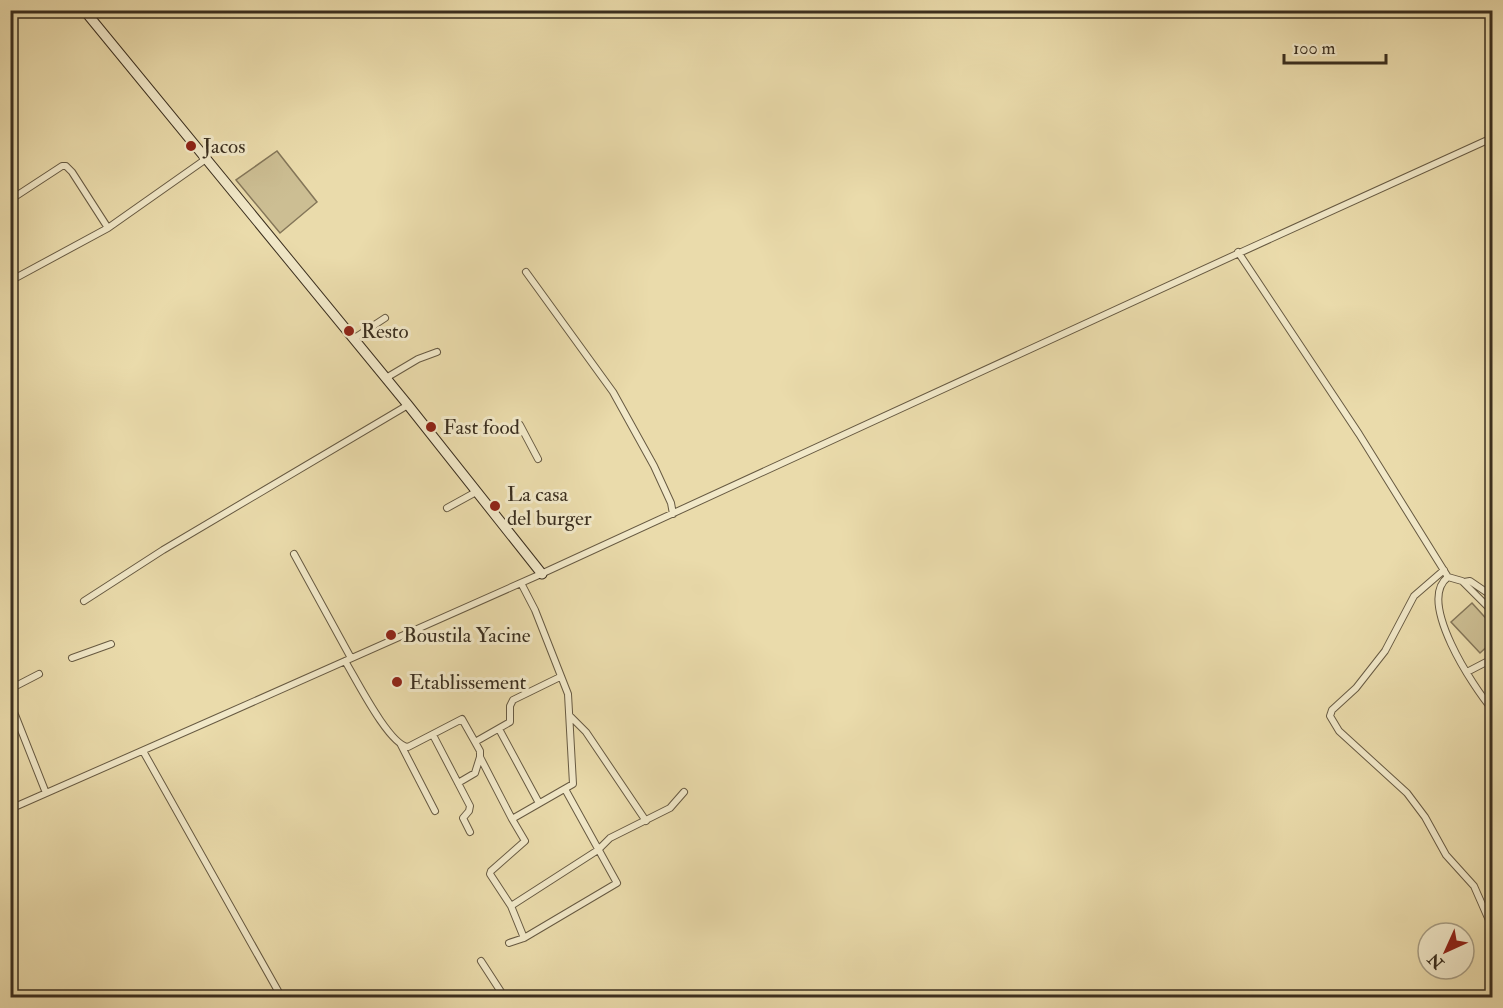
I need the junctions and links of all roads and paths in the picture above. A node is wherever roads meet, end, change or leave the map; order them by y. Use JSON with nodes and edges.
{"nodes":[{"id":1,"x":84,"y":10,"type":"edge"},
{"id":2,"x":1492,"y":138,"type":"edge"},
{"id":3,"x":206,"y":159,"type":"junction"},
{"id":4,"x":10,"y":200,"type":"edge"},
{"id":5,"x":108,"y":228,"type":"junction"},
{"id":6,"x":1238,"y":252,"type":"junction"},
{"id":7,"x":526,"y":272,"type":"dead end"},
{"id":8,"x":10,"y":281,"type":"edge"},
{"id":9,"x":385,"y":318,"type":"dead end"},
{"id":10,"x":353,"y":339,"type":"junction"},
{"id":11,"x":437,"y":352,"type":"dead end"},
{"id":12,"x":386,"y":378,"type":"junction"},
{"id":13,"x":408,"y":405,"type":"junction"},
{"id":14,"x":520,"y":425,"type":"dead end"},
{"id":15,"x":538,"y":459,"type":"dead end"},
{"id":16,"x":476,"y":492,"type":"junction"},
{"id":17,"x":447,"y":508,"type":"dead end"},
{"id":18,"x":673,"y":514,"type":"junction"},
{"id":19,"x":294,"y":554,"type":"dead end"},
{"id":20,"x":1444,"y":570,"type":"junction"},
{"id":21,"x":542,"y":574,"type":"junction"},
{"id":22,"x":1448,"y":577,"type":"junction"},
{"id":23,"x":1464,"y":582,"type":"junction"},
{"id":24,"x":521,"y":583,"type":"junction"},
{"id":25,"x":1492,"y":596,"type":"edge"},
{"id":26,"x":84,"y":601,"type":"dead end"},
{"id":27,"x":1492,"y":611,"type":"edge"},
{"id":28,"x":111,"y":644,"type":"dead end"},
{"id":29,"x":72,"y":658,"type":"dead end"},
{"id":30,"x":1492,"y":659,"type":"edge"},
{"id":31,"x":348,"y":660,"type":"junction"},
{"id":32,"x":1467,"y":672,"type":"junction"},
{"id":33,"x":39,"y":674,"type":"dead end"},
{"id":34,"x":560,"y":677,"type":"junction"},
{"id":35,"x":10,"y":689,"type":"edge"},
{"id":36,"x":10,"y":702,"type":"edge"},
{"id":37,"x":1492,"y":709,"type":"edge"},
{"id":38,"x":570,"y":716,"type":"junction"},
{"id":39,"x":499,"y":729,"type":"junction"},
{"id":40,"x":433,"y":735,"type":"junction"},
{"id":41,"x":475,"y":742,"type":"junction"},
{"id":42,"x":401,"y":746,"type":"junction"},
{"id":43,"x":143,"y":751,"type":"junction"},
{"id":44,"x":480,"y":757,"type":"junction"},
{"id":45,"x":458,"y":783,"type":"junction"},
{"id":46,"x":565,"y":789,"type":"junction"},
{"id":47,"x":684,"y":792,"type":"dead end"},
{"id":48,"x":46,"y":793,"type":"junction"},
{"id":49,"x":539,"y":803,"type":"junction"},
{"id":50,"x":10,"y":809,"type":"edge"},
{"id":51,"x":435,"y":811,"type":"dead end"},
{"id":52,"x":512,"y":819,"type":"junction"},
{"id":53,"x":646,"y":821,"type":"junction"},
{"id":54,"x":470,"y":832,"type":"dead end"},
{"id":55,"x":598,"y":850,"type":"junction"},
{"id":56,"x":511,"y":906,"type":"junction"},
{"id":57,"x":1492,"y":927,"type":"edge"},
{"id":58,"x":524,"y":938,"type":"junction"},
{"id":59,"x":509,"y":943,"type":"dead end"},
{"id":60,"x":481,"y":962,"type":"dead end"},
{"id":61,"x":282,"y":998,"type":"edge"},
{"id":62,"x":506,"y":998,"type":"edge"}],
"edges":[{"from":1,"to":3,"type":"main road"},
{"from":2,"to":6,"type":"street"},
{"from":3,"to":5,"type":"street"},
{"from":3,"to":10,"type":"main road"},
{"from":4,"to":5,"type":"street"},
{"from":5,"to":8,"type":"street"},
{"from":6,"to":18,"type":"street"},
{"from":6,"to":20,"type":"street"},
{"from":7,"to":18,"type":"street"},
{"from":9,"to":10,"type":"street"},
{"from":10,"to":12,"type":"main road"},
{"from":11,"to":12,"type":"street"},
{"from":12,"to":13,"type":"main road"},
{"from":13,"to":16,"type":"main road"},
{"from":13,"to":26,"type":"street"},
{"from":14,"to":15,"type":"street"},
{"from":16,"to":17,"type":"street"},
{"from":16,"to":21,"type":"main road"},
{"from":18,"to":21,"type":"street"},
{"from":19,"to":31,"type":"street"},
{"from":20,"to":22,"type":"street"},
{"from":20,"to":57,"type":"street"},
{"from":21,"to":24,"type":"street"},
{"from":22,"to":23,"type":"street"},
{"from":22,"to":32,"type":"street"},
{"from":23,"to":25,"type":"street"},
{"from":23,"to":27,"type":"street"},
{"from":24,"to":31,"type":"street"},
{"from":24,"to":34,"type":"street"},
{"from":28,"to":29,"type":"street"},
{"from":30,"to":32,"type":"street"},
{"from":31,"to":42,"type":"street"},
{"from":31,"to":43,"type":"street"},
{"from":32,"to":37,"type":"street"},
{"from":33,"to":35,"type":"street"},
{"from":34,"to":38,"type":"street"},
{"from":34,"to":39,"type":"street"},
{"from":36,"to":48,"type":"street"},
{"from":38,"to":46,"type":"street"},
{"from":38,"to":53,"type":"street"},
{"from":39,"to":41,"type":"street"},
{"from":39,"to":49,"type":"street"},
{"from":40,"to":41,"type":"street"},
{"from":40,"to":42,"type":"street"},
{"from":40,"to":45,"type":"street"},
{"from":41,"to":44,"type":"street"},
{"from":42,"to":51,"type":"street"},
{"from":43,"to":48,"type":"street"},
{"from":43,"to":61,"type":"street"},
{"from":44,"to":45,"type":"street"},
{"from":44,"to":52,"type":"street"},
{"from":45,"to":54,"type":"street"},
{"from":46,"to":49,"type":"street"},
{"from":46,"to":55,"type":"street"},
{"from":47,"to":53,"type":"street"},
{"from":48,"to":50,"type":"street"},
{"from":49,"to":52,"type":"street"},
{"from":52,"to":56,"type":"street"},
{"from":53,"to":55,"type":"street"},
{"from":55,"to":56,"type":"street"},
{"from":55,"to":58,"type":"street"},
{"from":56,"to":58,"type":"street"},
{"from":58,"to":59,"type":"street"},
{"from":60,"to":62,"type":"street"}]}
